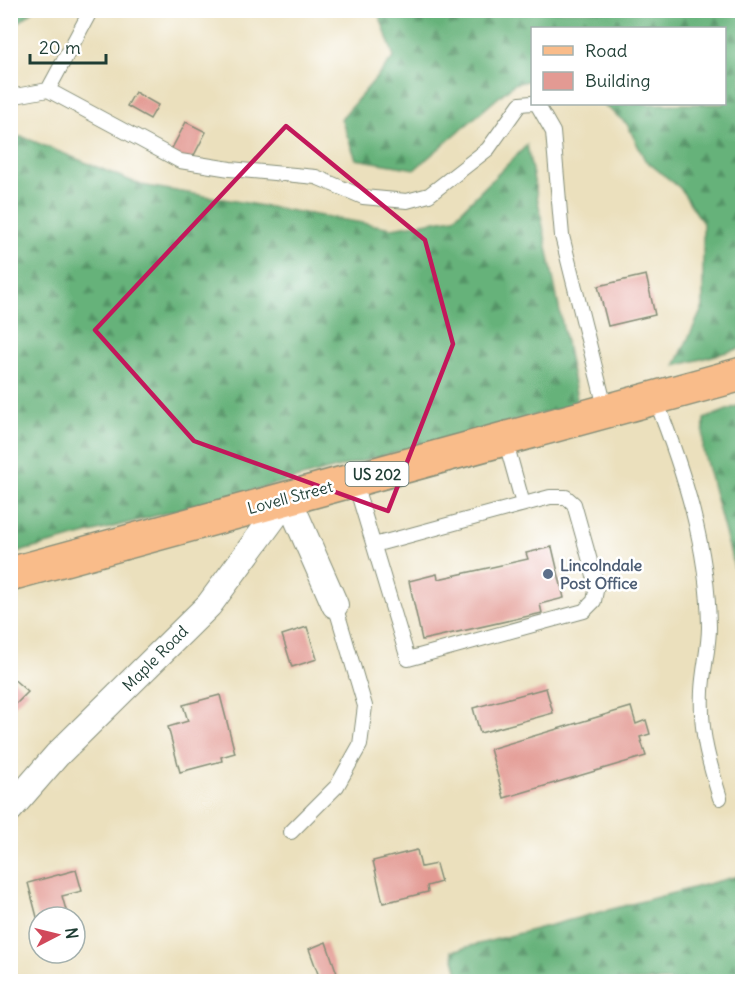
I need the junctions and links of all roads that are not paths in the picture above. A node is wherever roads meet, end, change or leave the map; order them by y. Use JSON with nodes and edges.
{"nodes":[{"id":1,"x":91,"y":10,"type":"edge"},
{"id":2,"x":48,"y":90,"type":"junction"},
{"id":3,"x":10,"y":98,"type":"edge"},
{"id":4,"x":531,"y":103,"type":"edge"},
{"id":5,"x":536,"y":105,"type":"edge"},
{"id":6,"x":742,"y":374,"type":"edge"},
{"id":7,"x":656,"y":398,"type":"junction"},
{"id":8,"x":606,"y":411,"type":"junction"},
{"id":9,"x":505,"y":439,"type":"junction"},
{"id":10,"x":354,"y":480,"type":"junction"},
{"id":11,"x":288,"y":498,"type":"junction"},
{"id":12,"x":524,"y":504,"type":"junction"},
{"id":13,"x":374,"y":545,"type":"junction"},
{"id":14,"x":13,"y":580,"type":"edge"},
{"id":15,"x":335,"y":605,"type":"joint"},
{"id":16,"x":720,"y":798,"type":"dead end"},
{"id":17,"x":10,"y":809,"type":"edge"},
{"id":18,"x":291,"y":832,"type":"dead end"}],
"edges":[{"from":1,"to":2,"type":"lane"},
{"from":2,"to":3,"type":"lane"},
{"from":2,"to":4,"type":"lane"},
{"from":5,"to":8,"type":"lane"},
{"from":6,"to":7,"type":"main road","name":"Lovell Street","number":"US 202"},
{"from":7,"to":8,"type":"main road","name":"Lovell Street","number":"US 202"},
{"from":7,"to":16,"type":"lane"},
{"from":8,"to":9,"type":"main road","name":"Lovell Street","number":"US 202"},
{"from":9,"to":10,"type":"main road","name":"Lovell Street","number":"US 202"},
{"from":9,"to":12,"type":"lane"},
{"from":10,"to":11,"type":"main road","name":"Lovell Street","number":"US 202"},
{"from":10,"to":13,"type":"lane"},
{"from":11,"to":14,"type":"main road","name":"Lovell Street","number":"US 202"},
{"from":11,"to":15,"type":"street"},
{"from":11,"to":17,"type":"street","name":"Maple Road"},
{"from":12,"to":13,"type":"lane"},
{"from":12,"to":13,"type":"lane"},
{"from":15,"to":18,"type":"lane"}]}
